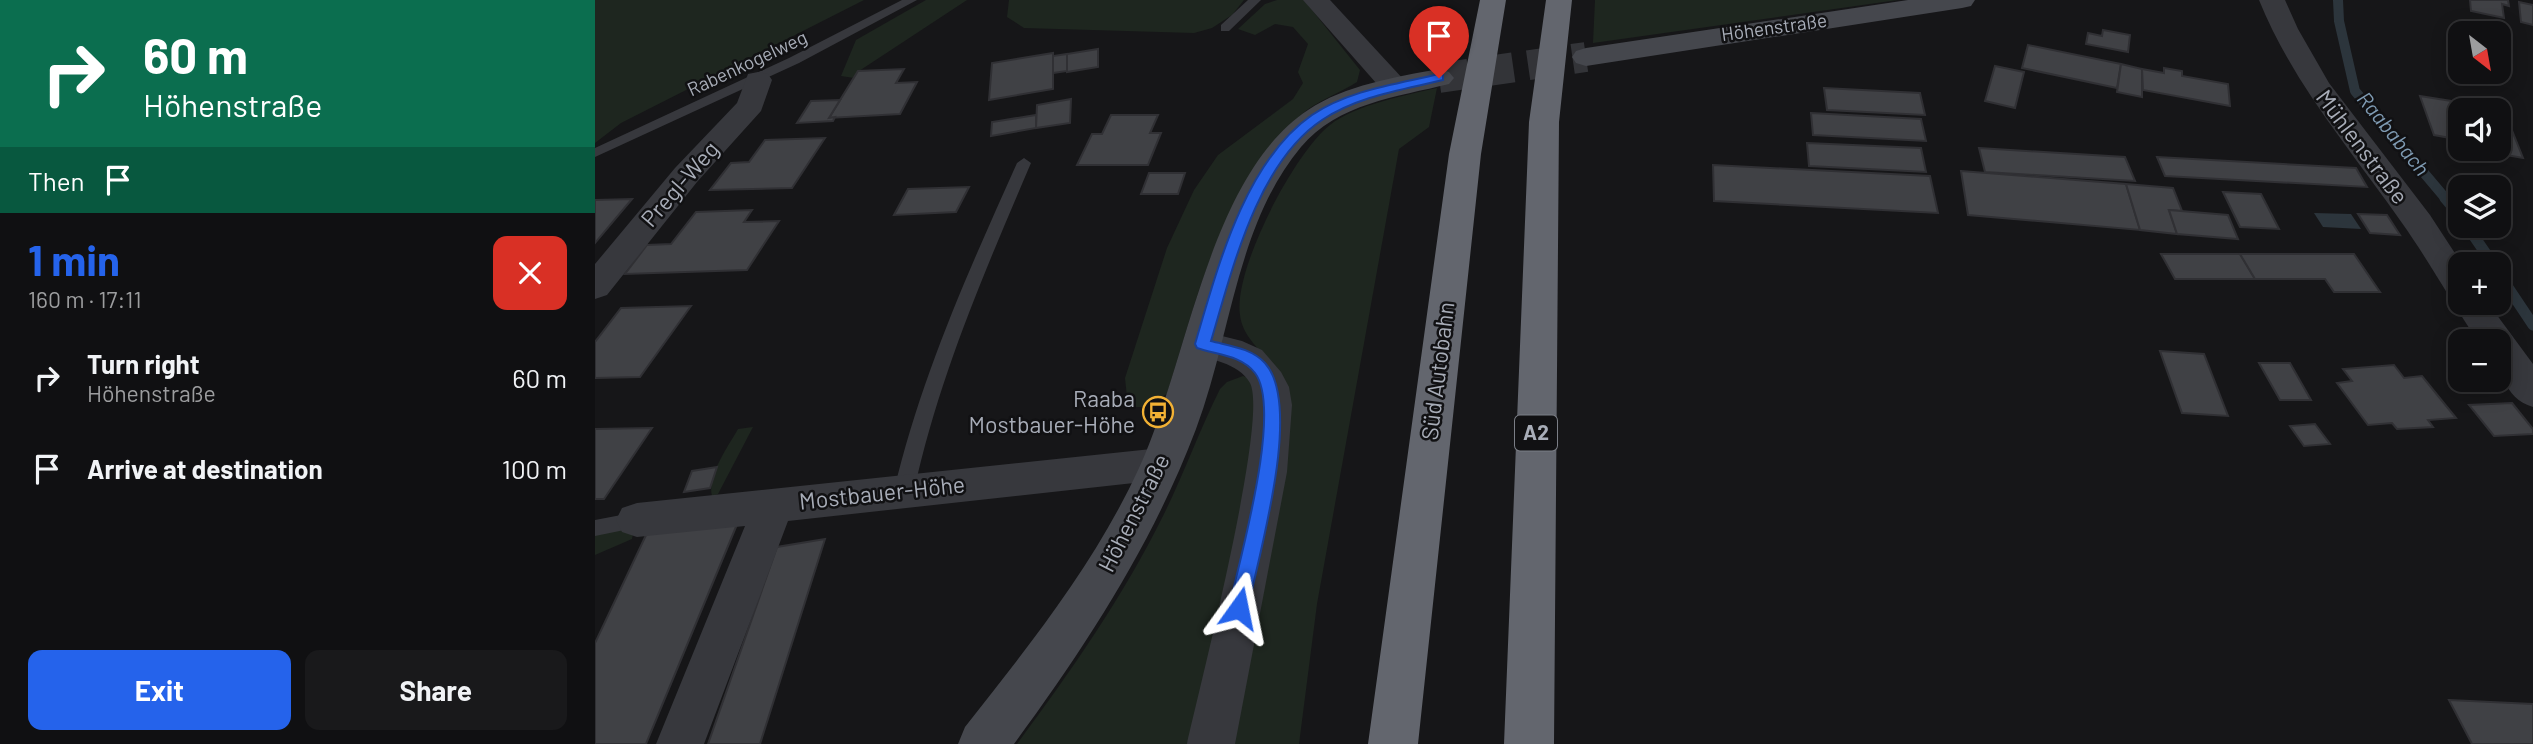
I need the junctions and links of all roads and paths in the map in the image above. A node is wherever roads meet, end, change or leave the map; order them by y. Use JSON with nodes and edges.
{"nodes":[{"id":1,"x":911,"y":0,"type":"edge"},
{"id":2,"x":1255,"y":0,"type":"edge"},
{"id":3,"x":1316,"y":0,"type":"edge"},
{"id":4,"x":1962,"y":0,"type":"edge"},
{"id":5,"x":2272,"y":0,"type":"edge"},
{"id":6,"x":1492,"y":4,"type":"edge"},
{"id":7,"x":1558,"y":4,"type":"edge"},
{"id":8,"x":1225,"y":28,"type":"dead end"},
{"id":9,"x":1586,"y":57,"type":"tunnel mouth"},
{"id":10,"x":1439,"y":78,"type":"tunnel mouth"},
{"id":11,"x":758,"y":80,"type":"junction"},
{"id":12,"x":1394,"y":86,"type":"junction"},
{"id":13,"x":595,"y":153,"type":"edge"},
{"id":14,"x":1024,"y":163,"type":"dead end"},
{"id":15,"x":2448,"y":270,"type":"edge"},
{"id":16,"x":595,"y":287,"type":"edge"},
{"id":17,"x":1202,"y":344,"type":"junction"},
{"id":18,"x":2511,"y":362,"type":"edge"},
{"id":19,"x":2533,"y":393,"type":"edge"},
{"id":20,"x":1161,"y":464,"type":"junction"},
{"id":21,"x":904,"y":491,"type":"junction"},
{"id":22,"x":774,"y":505,"type":"junction"},
{"id":23,"x":638,"y":520,"type":"joint"},
{"id":24,"x":595,"y":528,"type":"edge"},
{"id":25,"x":680,"y":744,"type":"edge"},
{"id":26,"x":983,"y":744,"type":"edge"},
{"id":27,"x":1211,"y":744,"type":"edge"},
{"id":28,"x":1393,"y":744,"type":"edge"},
{"id":29,"x":1529,"y":744,"type":"edge"}],
"edges":[{"from":1,"to":11,"type":"lane","name":"Rabenkogelweg"},
{"from":2,"to":8,"type":"lane"},
{"from":3,"to":12,"type":"street"},
{"from":4,"to":9,"type":"street","name":"Höhenstraße"},
{"from":5,"to":15,"type":"street","name":"Mühlenstraße"},
{"from":6,"to":28,"type":"highway","name":"Süd Autobahn"},
{"from":7,"to":29,"type":"highway","number":"A2"},
{"from":10,"to":12,"type":"street","name":"Höhenstraße"},
{"from":11,"to":13,"type":"lane","name":"Rabenkogelweg"},
{"from":11,"to":16,"type":"street","name":"Pregl-Weg"},
{"from":12,"to":17,"type":"street","name":"Höhenstraße"},
{"from":14,"to":21,"type":"lane"},
{"from":17,"to":20,"type":"street","name":"Höhenstraße"},
{"from":17,"to":27,"type":"street"},
{"from":18,"to":19,"type":"street"},
{"from":20,"to":21,"type":"street","name":"Mostbauer-Höhe"},
{"from":20,"to":26,"type":"street","name":"Höhenstraße"},
{"from":21,"to":22,"type":"street","name":"Mostbauer-Höhe"},
{"from":22,"to":23,"type":"street"},
{"from":22,"to":25,"type":"street","name":"Mostbauer-Höhe"},
{"from":23,"to":24,"type":"lane"}]}
